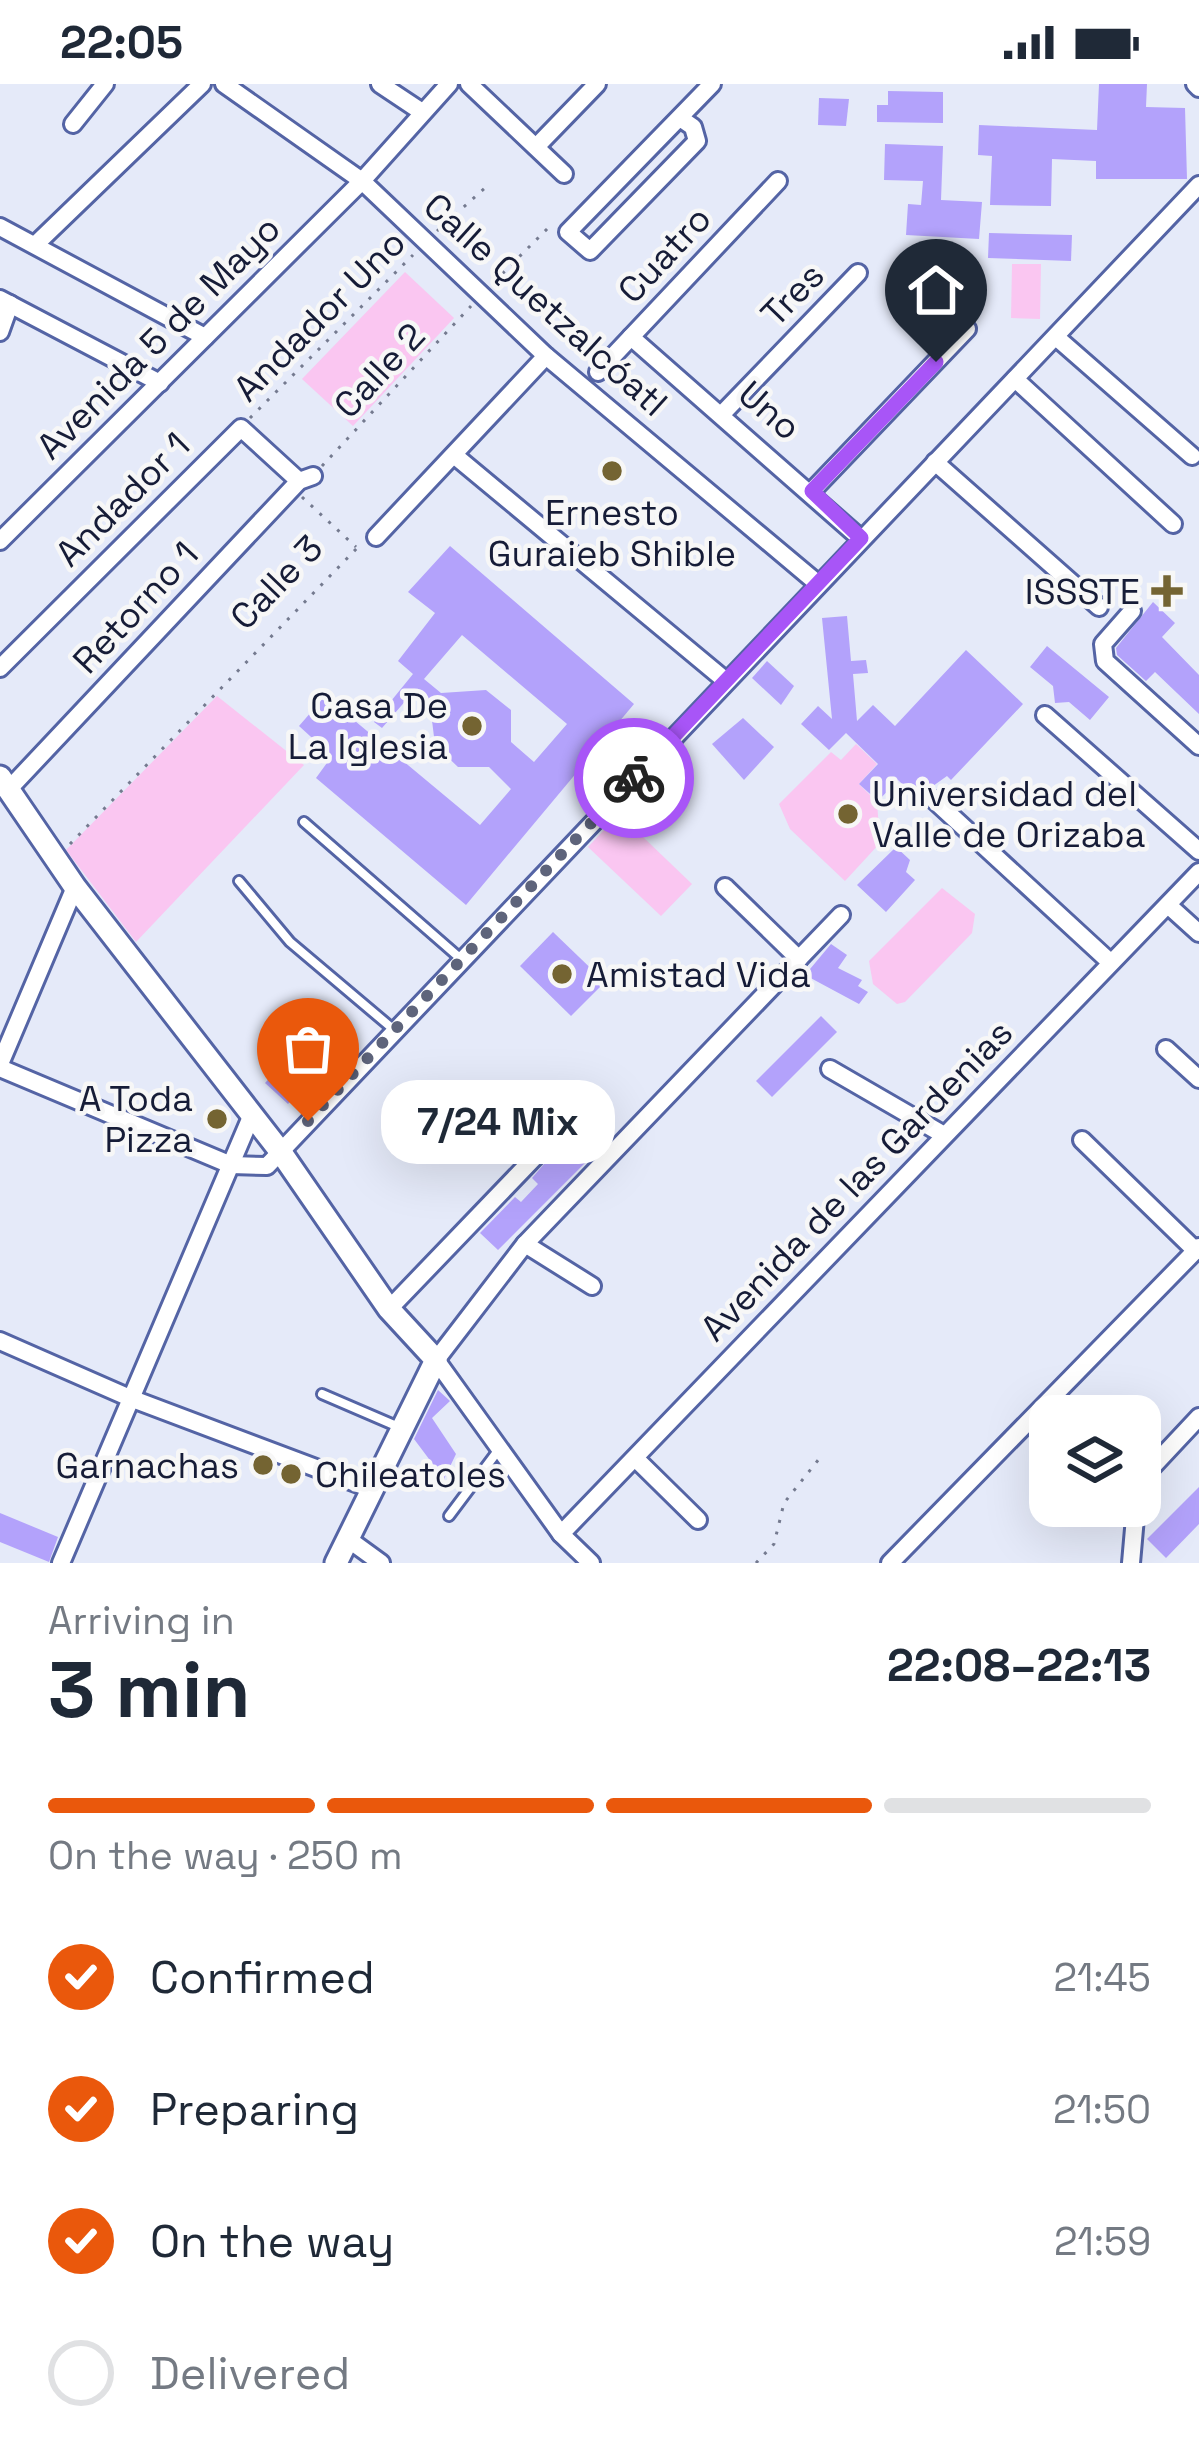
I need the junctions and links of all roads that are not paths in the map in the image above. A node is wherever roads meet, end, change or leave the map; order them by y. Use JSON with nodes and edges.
{"nodes":[{"id":1,"x":105,"y":84,"type":"edge"},
{"id":2,"x":202,"y":84,"type":"edge"},
{"id":3,"x":224,"y":84,"type":"edge"},
{"id":4,"x":380,"y":84,"type":"edge"},
{"id":5,"x":449,"y":84,"type":"edge"},
{"id":6,"x":469,"y":84,"type":"edge"},
{"id":7,"x":597,"y":84,"type":"edge"},
{"id":8,"x":712,"y":84,"type":"edge"},
{"id":9,"x":422,"y":112,"type":"junction"},
{"id":10,"x":680,"y":118,"type":"junction"},
{"id":11,"x":73,"y":124,"type":"dead end"},
{"id":12,"x":536,"y":147,"type":"junction"},
{"id":13,"x":564,"y":174,"type":"dead end"},
{"id":14,"x":362,"y":181,"type":"junction"},
{"id":15,"x":778,"y":181,"type":"dead end"},
{"id":16,"x":1199,"y":184,"type":"edge"},
{"id":17,"x":0,"y":227,"type":"edge"},
{"id":18,"x":35,"y":245,"type":"junction"},
{"id":19,"x":858,"y":273,"type":"dead end"},
{"id":20,"x":5,"y":302,"type":"edge"},
{"id":21,"x":967,"y":329,"type":"dead end"},
{"id":22,"x":0,"y":332,"type":"edge"},
{"id":23,"x":631,"y":337,"type":"junction"},
{"id":24,"x":1056,"y":337,"type":"junction"},
{"id":25,"x":205,"y":338,"type":"junction"},
{"id":26,"x":546,"y":356,"type":"junction"},
{"id":27,"x":598,"y":371,"type":"dead end"},
{"id":28,"x":1015,"y":379,"type":"junction"},
{"id":29,"x":160,"y":383,"type":"junction"},
{"id":30,"x":723,"y":413,"type":"junction"},
{"id":31,"x":454,"y":454,"type":"junction"},
{"id":32,"x":1192,"y":455,"type":"dead end"},
{"id":33,"x":935,"y":462,"type":"junction"},
{"id":34,"x":301,"y":482,"type":"joint"},
{"id":35,"x":812,"y":491,"type":"junction"},
{"id":36,"x":1173,"y":524,"type":"dead end"},
{"id":37,"x":376,"y":537,"type":"road end"},
{"id":38,"x":861,"y":538,"type":"junction"},
{"id":39,"x":0,"y":541,"type":"edge"},
{"id":40,"x":817,"y":583,"type":"junction"},
{"id":41,"x":1100,"y":607,"type":"dead end"},
{"id":42,"x":1132,"y":611,"type":"dead end"},
{"id":43,"x":0,"y":668,"type":"edge"},
{"id":44,"x":726,"y":681,"type":"junction"},
{"id":45,"x":1045,"y":715,"type":"dead end"},
{"id":46,"x":1199,"y":746,"type":"edge"},
{"id":47,"x":4,"y":783,"type":"edge"},
{"id":48,"x":934,"y":800,"type":"dead end"},
{"id":49,"x":304,"y":822,"type":"dead end"},
{"id":50,"x":1199,"y":851,"type":"edge"},
{"id":51,"x":1199,"y":872,"type":"edge"},
{"id":52,"x":239,"y":881,"type":"dead end"},
{"id":53,"x":76,"y":886,"type":"junction"},
{"id":54,"x":724,"y":887,"type":"dead end"},
{"id":55,"x":1168,"y":905,"type":"junction"},
{"id":56,"x":841,"y":915,"type":"dead end"},
{"id":57,"x":1199,"y":933,"type":"edge"},
{"id":58,"x":799,"y":958,"type":"junction"},
{"id":59,"x":461,"y":959,"type":"junction"},
{"id":60,"x":1110,"y":962,"type":"junction"},
{"id":61,"x":394,"y":1030,"type":"junction"},
{"id":62,"x":1166,"y":1049,"type":"dead end"},
{"id":63,"x":0,"y":1066,"type":"edge"},
{"id":64,"x":830,"y":1069,"type":"dead end"},
{"id":65,"x":1199,"y":1079,"type":"edge"},
{"id":66,"x":251,"y":1117,"type":"junction"},
{"id":67,"x":557,"y":1134,"type":"dead end"},
{"id":68,"x":944,"y":1135,"type":"junction"},
{"id":69,"x":1082,"y":1140,"type":"dead end"},
{"id":70,"x":280,"y":1151,"type":"junction"},
{"id":71,"x":231,"y":1166,"type":"junction"},
{"id":72,"x":525,"y":1244,"type":"junction"},
{"id":73,"x":1198,"y":1249,"type":"edge"},
{"id":74,"x":592,"y":1286,"type":"dead end"},
{"id":75,"x":389,"y":1309,"type":"junction"},
{"id":76,"x":0,"y":1341,"type":"edge"},
{"id":77,"x":436,"y":1360,"type":"junction"},
{"id":78,"x":322,"y":1394,"type":"dead end"},
{"id":79,"x":130,"y":1398,"type":"junction"},
{"id":80,"x":1199,"y":1417,"type":"edge"},
{"id":81,"x":402,"y":1429,"type":"junction"},
{"id":82,"x":498,"y":1451,"type":"junction"},
{"id":83,"x":635,"y":1458,"type":"junction"},
{"id":84,"x":1161,"y":1458,"type":"edge"},
{"id":85,"x":369,"y":1489,"type":"junction"},
{"id":86,"x":448,"y":1516,"type":"dead end"},
{"id":87,"x":698,"y":1520,"type":"dead end"},
{"id":88,"x":1134,"y":1527,"type":"edge"},
{"id":89,"x":561,"y":1534,"type":"junction"},
{"id":90,"x":348,"y":1539,"type":"junction"},
{"id":91,"x":61,"y":1563,"type":"edge"},
{"id":92,"x":336,"y":1563,"type":"edge"},
{"id":93,"x":381,"y":1563,"type":"edge"},
{"id":94,"x":592,"y":1563,"type":"edge"},
{"id":95,"x":890,"y":1563,"type":"edge"},
{"id":96,"x":1131,"y":1563,"type":"edge"}],
"edges":[{"from":1,"to":11,"type":"street"},
{"from":2,"to":18,"type":"street"},
{"from":3,"to":14,"type":"street","name":"Calle Quetzalcóatl"},
{"from":4,"to":9,"type":"street"},
{"from":5,"to":9,"type":"street"},
{"from":6,"to":12,"type":"street"},
{"from":7,"to":12,"type":"street"},
{"from":8,"to":10,"type":"street"},
{"from":9,"to":14,"type":"street"},
{"from":10,"to":10,"type":"street"},
{"from":12,"to":13,"type":"street"},
{"from":14,"to":25,"type":"street","name":"Avenida 5 de Mayo"},
{"from":14,"to":26,"type":"street","name":"Calle Quetzalcóatl"},
{"from":15,"to":23,"type":"street","name":"Cuatro"},
{"from":16,"to":24,"type":"street"},
{"from":17,"to":18,"type":"street"},
{"from":18,"to":25,"type":"street"},
{"from":19,"to":30,"type":"street","name":"Tres"},
{"from":20,"to":22,"type":"street"},
{"from":20,"to":29,"type":"street"},
{"from":21,"to":35,"type":"street"},
{"from":23,"to":27,"type":"street","name":"Cuatro"},
{"from":23,"to":30,"type":"street","name":"Uno"},
{"from":24,"to":28,"type":"street"},
{"from":24,"to":32,"type":"street"},
{"from":25,"to":29,"type":"street","name":"Avenida 5 de Mayo"},
{"from":26,"to":31,"type":"street","name":"Calle 3"},
{"from":26,"to":40,"type":"street","name":"Calle Quetzalcóatl"},
{"from":28,"to":33,"type":"street"},
{"from":28,"to":36,"type":"street"},
{"from":29,"to":39,"type":"street","name":"Avenida 5 de Mayo"},
{"from":30,"to":35,"type":"street","name":"Uno"},
{"from":31,"to":37,"type":"street","name":"Calle 3"},
{"from":31,"to":44,"type":"street"},
{"from":33,"to":38,"type":"street"},
{"from":33,"to":41,"type":"street"},
{"from":34,"to":43,"type":"street","name":"Andador 1"},
{"from":34,"to":47,"type":"street","name":"Retorno 1"},
{"from":35,"to":38,"type":"street","name":"Uno"},
{"from":38,"to":40,"type":"street"},
{"from":40,"to":44,"type":"street"},
{"from":42,"to":46,"type":"street"},
{"from":44,"to":59,"type":"street"},
{"from":45,"to":50,"type":"street"},
{"from":47,"to":53,"type":"street"},
{"from":48,"to":60,"type":"street"},
{"from":49,"to":59,"type":"lane"},
{"from":51,"to":55,"type":"street","name":"Avenida de las Gardenias"},
{"from":52,"to":61,"type":"lane"},
{"from":53,"to":63,"type":"street"},
{"from":53,"to":66,"type":"street"},
{"from":54,"to":58,"type":"street"},
{"from":55,"to":57,"type":"street"},
{"from":55,"to":60,"type":"street","name":"Avenida de las Gardenias"},
{"from":56,"to":58,"type":"street"},
{"from":58,"to":72,"type":"street"},
{"from":59,"to":61,"type":"street"},
{"from":60,"to":68,"type":"street","name":"Avenida de las Gardenias"},
{"from":61,"to":70,"type":"street"},
{"from":62,"to":65,"type":"street"},
{"from":63,"to":71,"type":"street"},
{"from":64,"to":68,"type":"street"},
{"from":66,"to":70,"type":"street"},
{"from":66,"to":71,"type":"street"},
{"from":67,"to":75,"type":"street"},
{"from":68,"to":83,"type":"street","name":"Avenida de las Gardenias"},
{"from":69,"to":73,"type":"street"},
{"from":70,"to":71,"type":"street"},
{"from":70,"to":75,"type":"street"},
{"from":71,"to":79,"type":"street"},
{"from":72,"to":74,"type":"street"},
{"from":72,"to":77,"type":"street"},
{"from":73,"to":95,"type":"street"},
{"from":75,"to":77,"type":"street"},
{"from":76,"to":79,"type":"street"},
{"from":77,"to":81,"type":"street"},
{"from":77,"to":82,"type":"street"},
{"from":78,"to":81,"type":"lane"},
{"from":79,"to":85,"type":"street"},
{"from":79,"to":91,"type":"street"},
{"from":80,"to":84,"type":"street"},
{"from":81,"to":85,"type":"street"},
{"from":82,"to":86,"type":"lane"},
{"from":82,"to":89,"type":"street"},
{"from":83,"to":87,"type":"street"},
{"from":83,"to":89,"type":"street","name":"Avenida de las Gardenias"},
{"from":85,"to":90,"type":"street"},
{"from":88,"to":96,"type":"street"},
{"from":89,"to":94,"type":"street"},
{"from":90,"to":92,"type":"street"},
{"from":90,"to":93,"type":"street"}]}
